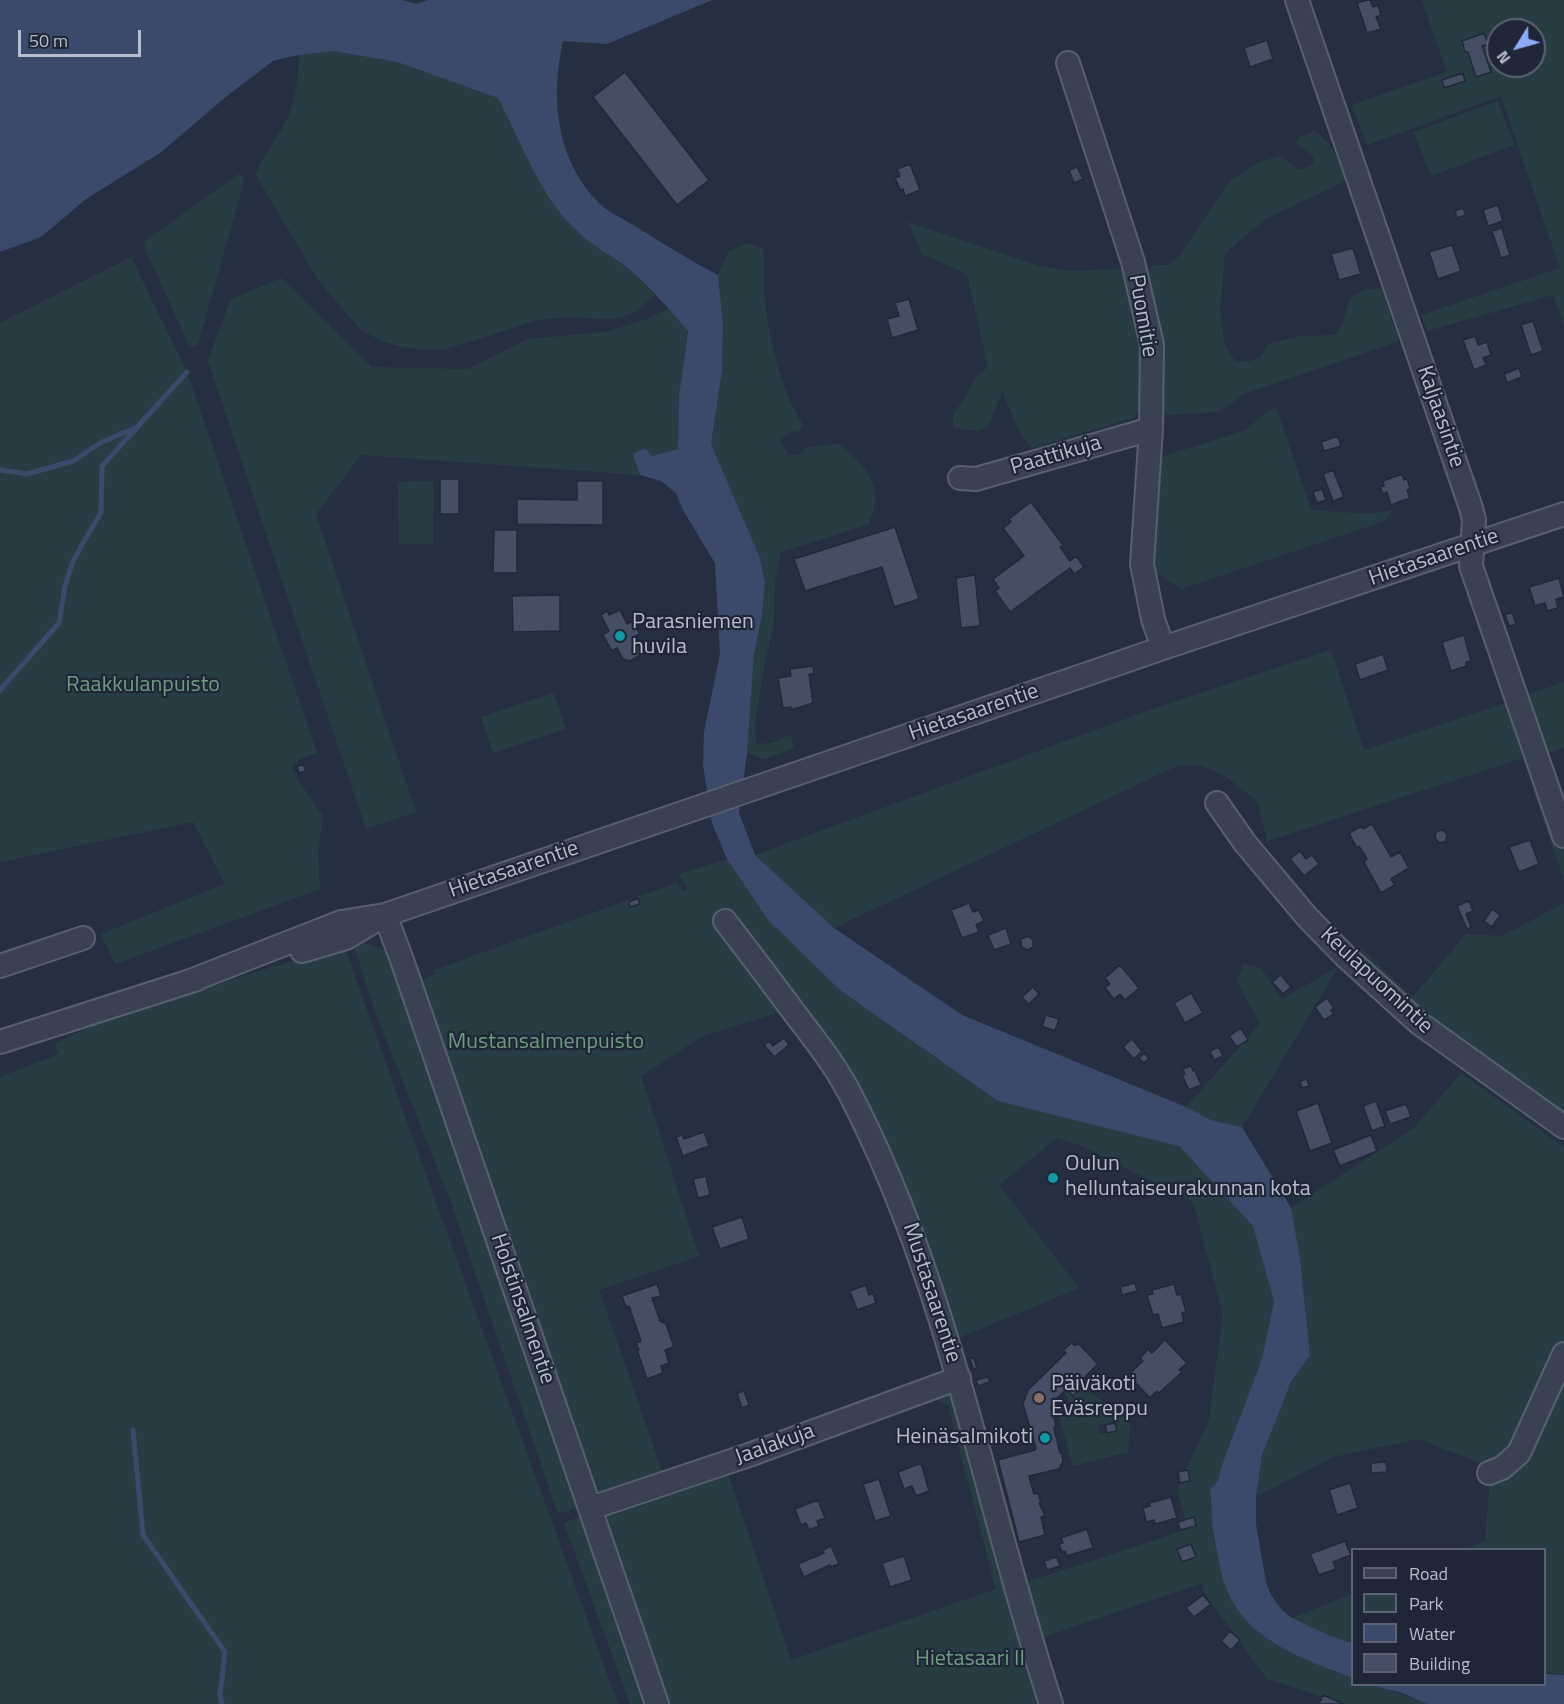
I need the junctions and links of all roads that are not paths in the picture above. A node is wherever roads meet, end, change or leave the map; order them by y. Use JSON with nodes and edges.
{"nodes":[{"id":1,"x":1297,"y":0,"type":"edge"},
{"id":2,"x":1068,"y":63,"type":"dead end"},
{"id":3,"x":1151,"y":429,"type":"junction"},
{"id":4,"x":960,"y":478,"type":"dead end"},
{"id":5,"x":1564,"y":514,"type":"edge"},
{"id":6,"x":1472,"y":545,"type":"junction"},
{"id":7,"x":1163,"y":648,"type":"junction"},
{"id":8,"x":1217,"y":803,"type":"dead end"},
{"id":9,"x":1564,"y":836,"type":"edge"},
{"id":10,"x":385,"y":915,"type":"junction"},
{"id":11,"x":725,"y":921,"type":"dead end"},
{"id":12,"x":83,"y":938,"type":"dead end"},
{"id":13,"x":0,"y":966,"type":"edge"},
{"id":14,"x":0,"y":1042,"type":"edge"},
{"id":15,"x":1564,"y":1127,"type":"edge"},
{"id":16,"x":1564,"y":1354,"type":"edge"},
{"id":17,"x":959,"y":1378,"type":"junction"},
{"id":18,"x":1490,"y":1473,"type":"dead end"},
{"id":19,"x":591,"y":1509,"type":"junction"},
{"id":20,"x":657,"y":1704,"type":"edge"},
{"id":21,"x":1051,"y":1704,"type":"edge"}],
"edges":[{"from":1,"to":6,"type":"street","name":"Kaljaasintie"},
{"from":2,"to":3,"type":"street","name":"Puomitie"},
{"from":3,"to":4,"type":"street","name":"Paattikuja"},
{"from":3,"to":7,"type":"street","name":"Puomitie"},
{"from":5,"to":6,"type":"street","name":"Hietasaarentie"},
{"from":6,"to":7,"type":"street","name":"Hietasaarentie"},
{"from":6,"to":9,"type":"street","name":"Kaljaasintie"},
{"from":7,"to":10,"type":"street","name":"Hietasaarentie"},
{"from":8,"to":15,"type":"street","name":"Keulapuomintie"},
{"from":10,"to":14,"type":"street","name":"Hietasaarentie"},
{"from":10,"to":19,"type":"street","name":"Holstinsalmentie"},
{"from":11,"to":17,"type":"street","name":"Mustasaarentie"},
{"from":12,"to":13,"type":"street"},
{"from":16,"to":18,"type":"street"},
{"from":17,"to":19,"type":"street","name":"Jaalakuja"},
{"from":17,"to":21,"type":"street","name":"Mustasaarentie"},
{"from":19,"to":20,"type":"street","name":"Holstinsalmentie"}]}
